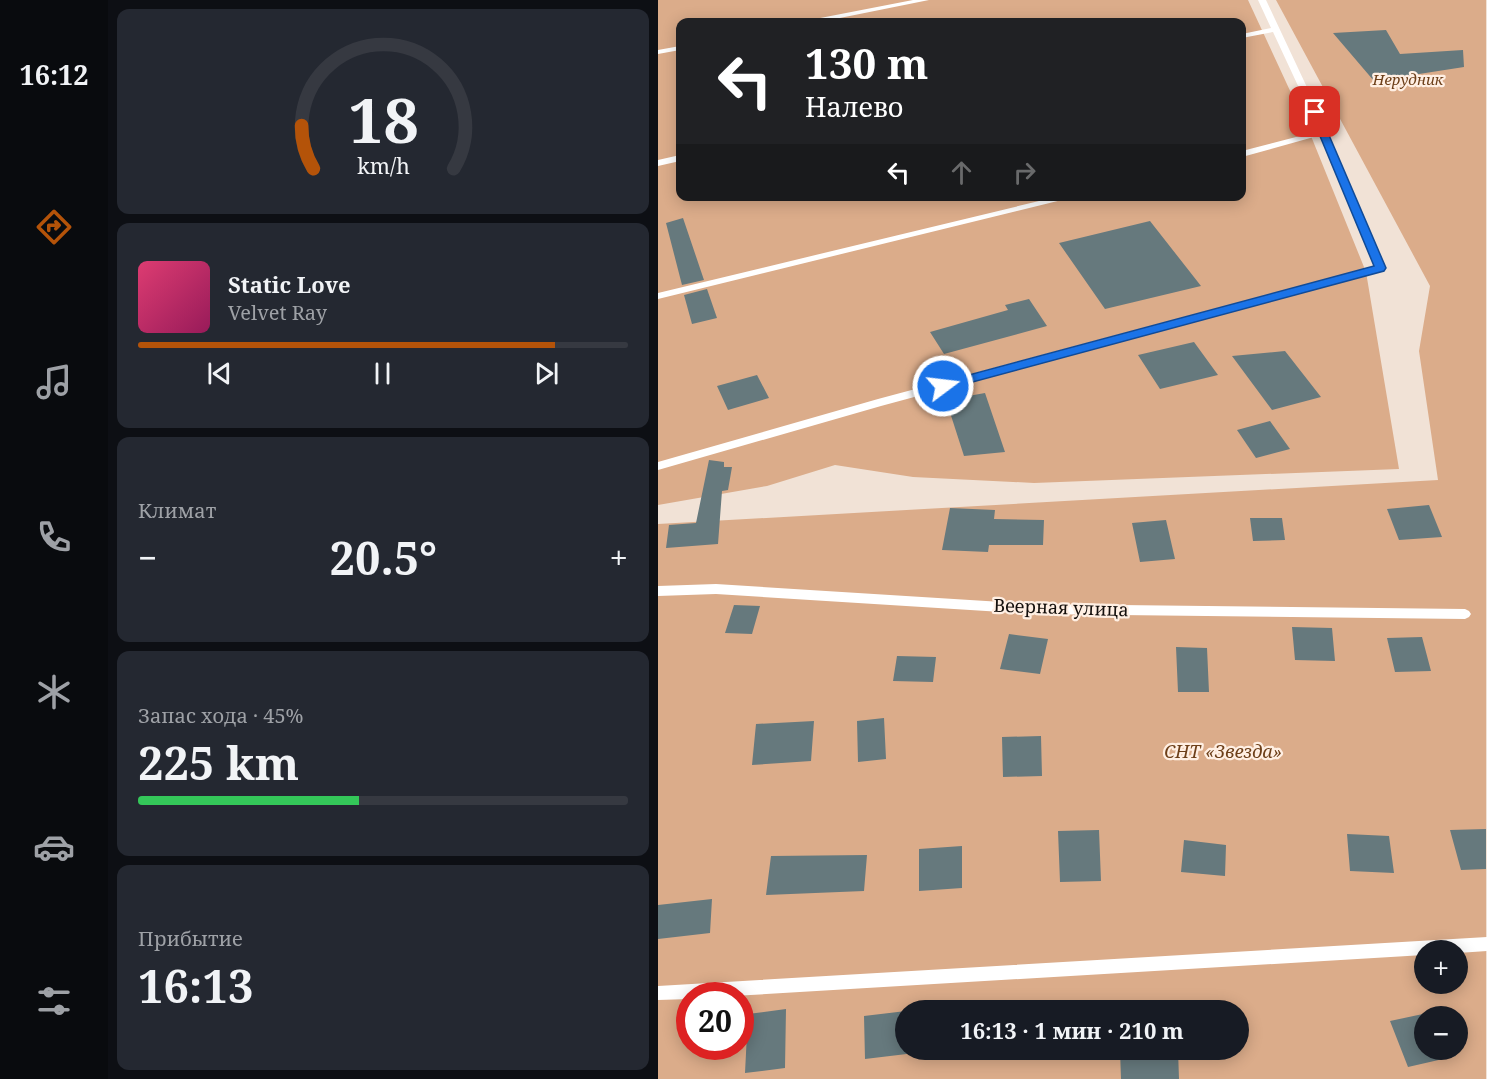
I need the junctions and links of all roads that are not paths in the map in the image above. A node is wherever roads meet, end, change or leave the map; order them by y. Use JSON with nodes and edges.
{"nodes":[{"id":1,"x":925,"y":0,"type":"edge"},
{"id":2,"x":1262,"y":0,"type":"edge"},
{"id":3,"x":831,"y":18,"type":"edge"},
{"id":4,"x":1277,"y":29,"type":"junction"},
{"id":5,"x":1246,"y":35,"type":"edge"},
{"id":6,"x":676,"y":49,"type":"edge"},
{"id":7,"x":658,"y":52,"type":"edge"},
{"id":8,"x":1324,"y":132,"type":"junction"},
{"id":9,"x":1246,"y":153,"type":"edge"},
{"id":10,"x":676,"y":159,"type":"edge"},
{"id":11,"x":658,"y":164,"type":"edge"},
{"id":12,"x":1053,"y":201,"type":"edge"},
{"id":13,"x":658,"y":296,"type":"edge"},
{"id":14,"x":658,"y":466,"type":"edge"},
{"id":15,"x":658,"y":591,"type":"edge"},
{"id":16,"x":1465,"y":614,"type":"dead end"},
{"id":17,"x":1486,"y":944,"type":"edge"},
{"id":18,"x":658,"y":993,"type":"edge"}],
"edges":[{"from":1,"to":3,"type":"lane"},
{"from":2,"to":4,"type":"lane"},
{"from":4,"to":5,"type":"lane"},
{"from":4,"to":8,"type":"lane"},
{"from":6,"to":7,"type":"lane"},
{"from":8,"to":9,"type":"lane"},
{"from":8,"to":14,"type":"lane"},
{"from":10,"to":11,"type":"lane"},
{"from":12,"to":13,"type":"lane"},
{"from":15,"to":16,"type":"lane","name":"Веерная улица"},
{"from":17,"to":18,"type":"lane"}]}
